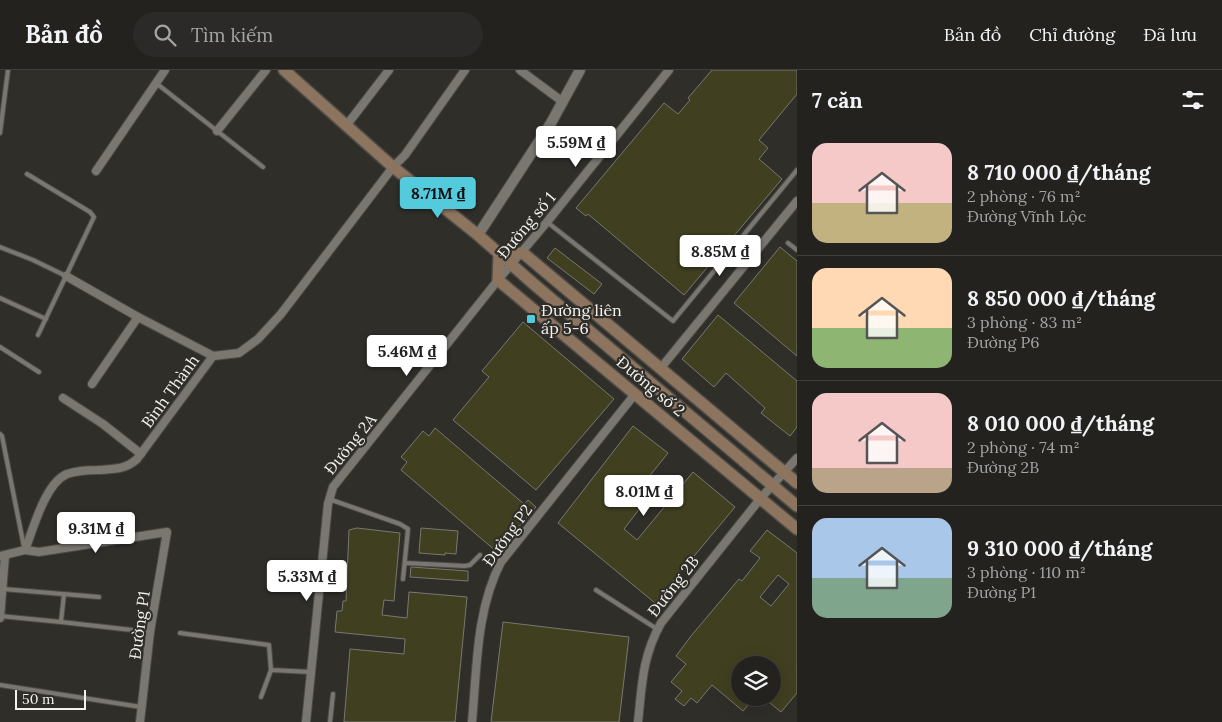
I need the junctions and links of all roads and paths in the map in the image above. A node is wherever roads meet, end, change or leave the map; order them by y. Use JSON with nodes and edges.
{"nodes":[{"id":1,"x":8,"y":70,"type":"edge"},
{"id":2,"x":165,"y":70,"type":"edge"},
{"id":3,"x":266,"y":70,"type":"edge"},
{"id":4,"x":284,"y":70,"type":"edge"},
{"id":5,"x":389,"y":70,"type":"edge"},
{"id":6,"x":465,"y":70,"type":"edge"},
{"id":7,"x":520,"y":70,"type":"edge"},
{"id":8,"x":580,"y":70,"type":"edge"},
{"id":9,"x":669,"y":70,"type":"edge"},
{"id":10,"x":156,"y":83,"type":"junction"},
{"id":11,"x":2,"y":99,"type":"edge"},
{"id":12,"x":563,"y":102,"type":"junction"},
{"id":13,"x":346,"y":126,"type":"junction"},
{"id":14,"x":217,"y":131,"type":"junction"},
{"id":15,"x":0,"y":133,"type":"edge"},
{"id":16,"x":263,"y":167,"type":"dead end"},
{"id":17,"x":393,"y":167,"type":"junction"},
{"id":18,"x":797,"y":170,"type":"edge"},
{"id":19,"x":96,"y":171,"type":"dead end"},
{"id":20,"x":27,"y":174,"type":"dead end"},
{"id":21,"x":797,"y":200,"type":"edge"},
{"id":22,"x":547,"y":222,"type":"junction"},
{"id":23,"x":478,"y":235,"type":"junction"},
{"id":24,"x":788,"y":242,"type":"dead end"},
{"id":25,"x":0,"y":247,"type":"edge"},
{"id":26,"x":797,"y":250,"type":"edge"},
{"id":27,"x":522,"y":252,"type":"junction"},
{"id":28,"x":499,"y":254,"type":"junction"},
{"id":29,"x":512,"y":264,"type":"junction"},
{"id":30,"x":66,"y":276,"type":"junction"},
{"id":31,"x":498,"y":280,"type":"junction"},
{"id":32,"x":0,"y":298,"type":"edge"},
{"id":33,"x":138,"y":317,"type":"junction"},
{"id":34,"x":46,"y":319,"type":"junction"},
{"id":35,"x":38,"y":335,"type":"dead end"},
{"id":36,"x":0,"y":347,"type":"edge"},
{"id":37,"x":213,"y":356,"type":"junction"},
{"id":38,"x":660,"y":369,"type":"junction"},
{"id":39,"x":39,"y":372,"type":"dead end"},
{"id":40,"x":92,"y":384,"type":"dead end"},
{"id":41,"x":635,"y":394,"type":"junction"},
{"id":42,"x":63,"y":398,"type":"dead end"},
{"id":43,"x":0,"y":434,"type":"edge"},
{"id":44,"x":141,"y":454,"type":"junction"},
{"id":45,"x":797,"y":458,"type":"edge"},
{"id":46,"x":785,"y":473,"type":"junction"},
{"id":47,"x":797,"y":483,"type":"edge"},
{"id":48,"x":772,"y":486,"type":"junction"},
{"id":49,"x":329,"y":499,"type":"junction"},
{"id":50,"x":760,"y":499,"type":"junction"},
{"id":51,"x":797,"y":506,"type":"edge"},
{"id":52,"x":797,"y":529,"type":"edge"},
{"id":53,"x":25,"y":550,"type":"junction"},
{"id":54,"x":480,"y":555,"type":"dead end"},
{"id":55,"x":3,"y":556,"type":"edge"},
{"id":56,"x":406,"y":564,"type":"junction"},
{"id":57,"x":403,"y":579,"type":"dead end"},
{"id":58,"x":3,"y":589,"type":"junction"},
{"id":59,"x":596,"y":590,"type":"dead end"},
{"id":60,"x":64,"y":594,"type":"junction"},
{"id":61,"x":99,"y":597,"type":"dead end"},
{"id":62,"x":0,"y":617,"type":"edge"},
{"id":63,"x":61,"y":622,"type":"junction"},
{"id":64,"x":657,"y":629,"type":"junction"},
{"id":65,"x":150,"y":632,"type":"junction"},
{"id":66,"x":180,"y":633,"type":"dead end"},
{"id":67,"x":271,"y":670,"type":"junction"},
{"id":68,"x":311,"y":672,"type":"junction"},
{"id":69,"x":0,"y":685,"type":"edge"},
{"id":70,"x":333,"y":694,"type":"dead end"},
{"id":71,"x":261,"y":697,"type":"dead end"},
{"id":72,"x":142,"y":707,"type":"junction"},
{"id":73,"x":140,"y":722,"type":"edge"},
{"id":74,"x":306,"y":722,"type":"edge"},
{"id":75,"x":330,"y":722,"type":"edge"},
{"id":76,"x":472,"y":722,"type":"edge"},
{"id":77,"x":638,"y":722,"type":"edge"}],
"edges":[{"from":1,"to":11,"type":"lane"},
{"from":2,"to":10,"type":"street"},
{"from":3,"to":14,"type":"street"},
{"from":4,"to":13,"type":"main road","name":"Đường số 2"},
{"from":5,"to":13,"type":"street"},
{"from":6,"to":17,"type":"street","name":"Bình Thành"},
{"from":7,"to":12,"type":"street"},
{"from":8,"to":12,"type":"street"},
{"from":9,"to":22,"type":"street","name":"Đường số 1"},
{"from":10,"to":14,"type":"lane"},
{"from":10,"to":19,"type":"street"},
{"from":11,"to":15,"type":"lane"},
{"from":12,"to":23,"type":"street"},
{"from":13,"to":17,"type":"main road","name":"Đường số 2"},
{"from":14,"to":16,"type":"lane"},
{"from":17,"to":23,"type":"main road","name":"Đường số 2"},
{"from":17,"to":37,"type":"street","name":"Bình Thành"},
{"from":18,"to":22,"type":"lane"},
{"from":20,"to":30,"type":"lane"},
{"from":21,"to":38,"type":"street"},
{"from":22,"to":27,"type":"street","name":"Đường số 1"},
{"from":23,"to":28,"type":"main road","name":"Đường số 2"},
{"from":24,"to":26,"type":"lane"},
{"from":25,"to":30,"type":"lane"},
{"from":27,"to":28,"type":"main road"},
{"from":27,"to":29,"type":"street","name":"Đường số 1"},
{"from":27,"to":38,"type":"main road","name":"Đường số 2"},
{"from":28,"to":29,"type":"main road","name":"Đường số 2"},
{"from":28,"to":31,"type":"main road"},
{"from":29,"to":31,"type":"street","name":"Đường số 1"},
{"from":29,"to":48,"type":"main road","name":"Đường số 2"},
{"from":30,"to":33,"type":"street"},
{"from":30,"to":34,"type":"lane"},
{"from":31,"to":41,"type":"main road","name":"Đường số 2"},
{"from":31,"to":49,"type":"street","name":"Đường 2A"},
{"from":32,"to":34,"type":"lane"},
{"from":33,"to":37,"type":"street"},
{"from":33,"to":40,"type":"street"},
{"from":34,"to":35,"type":"lane"},
{"from":36,"to":39,"type":"lane"},
{"from":37,"to":44,"type":"street","name":"Bình Thành"},
{"from":38,"to":46,"type":"main road","name":"Đường số 2"},
{"from":41,"to":50,"type":"main road","name":"Đường số 2"},
{"from":41,"to":76,"type":"street","name":"Đường P2"},
{"from":42,"to":44,"type":"street"},
{"from":43,"to":53,"type":"lane"},
{"from":44,"to":53,"type":"street","name":"Bình Thành"},
{"from":45,"to":46,"type":"street","name":"Đường 2B"},
{"from":46,"to":47,"type":"main road","name":"Đường số 2"},
{"from":46,"to":48,"type":"street","name":"Đường 2B"},
{"from":48,"to":50,"type":"street","name":"Đường 2B"},
{"from":48,"to":51,"type":"main road","name":"Đường số 2"},
{"from":49,"to":56,"type":"lane"},
{"from":49,"to":68,"type":"street","name":"Đường 2A"},
{"from":50,"to":52,"type":"main road","name":"Đường số 2"},
{"from":50,"to":64,"type":"street","name":"Đường 2B"},
{"from":53,"to":55,"type":"street"},
{"from":53,"to":65,"type":"street","name":"Đường P1"},
{"from":54,"to":56,"type":"lane"},
{"from":55,"to":58,"type":"street"},
{"from":56,"to":57,"type":"lane"},
{"from":58,"to":60,"type":"lane"},
{"from":58,"to":62,"type":"street"},
{"from":59,"to":64,"type":"lane"},
{"from":60,"to":61,"type":"lane"},
{"from":60,"to":63,"type":"lane"},
{"from":62,"to":63,"type":"lane"},
{"from":63,"to":65,"type":"lane"},
{"from":64,"to":77,"type":"street","name":"Đường 2B"},
{"from":65,"to":72,"type":"street","name":"Đường P1"},
{"from":66,"to":67,"type":"lane"},
{"from":67,"to":68,"type":"lane"},
{"from":67,"to":71,"type":"lane"},
{"from":68,"to":74,"type":"street","name":"Đường 2A"},
{"from":69,"to":72,"type":"lane"},
{"from":70,"to":75,"type":"lane"},
{"from":72,"to":73,"type":"street","name":"Đường P1"}]}
